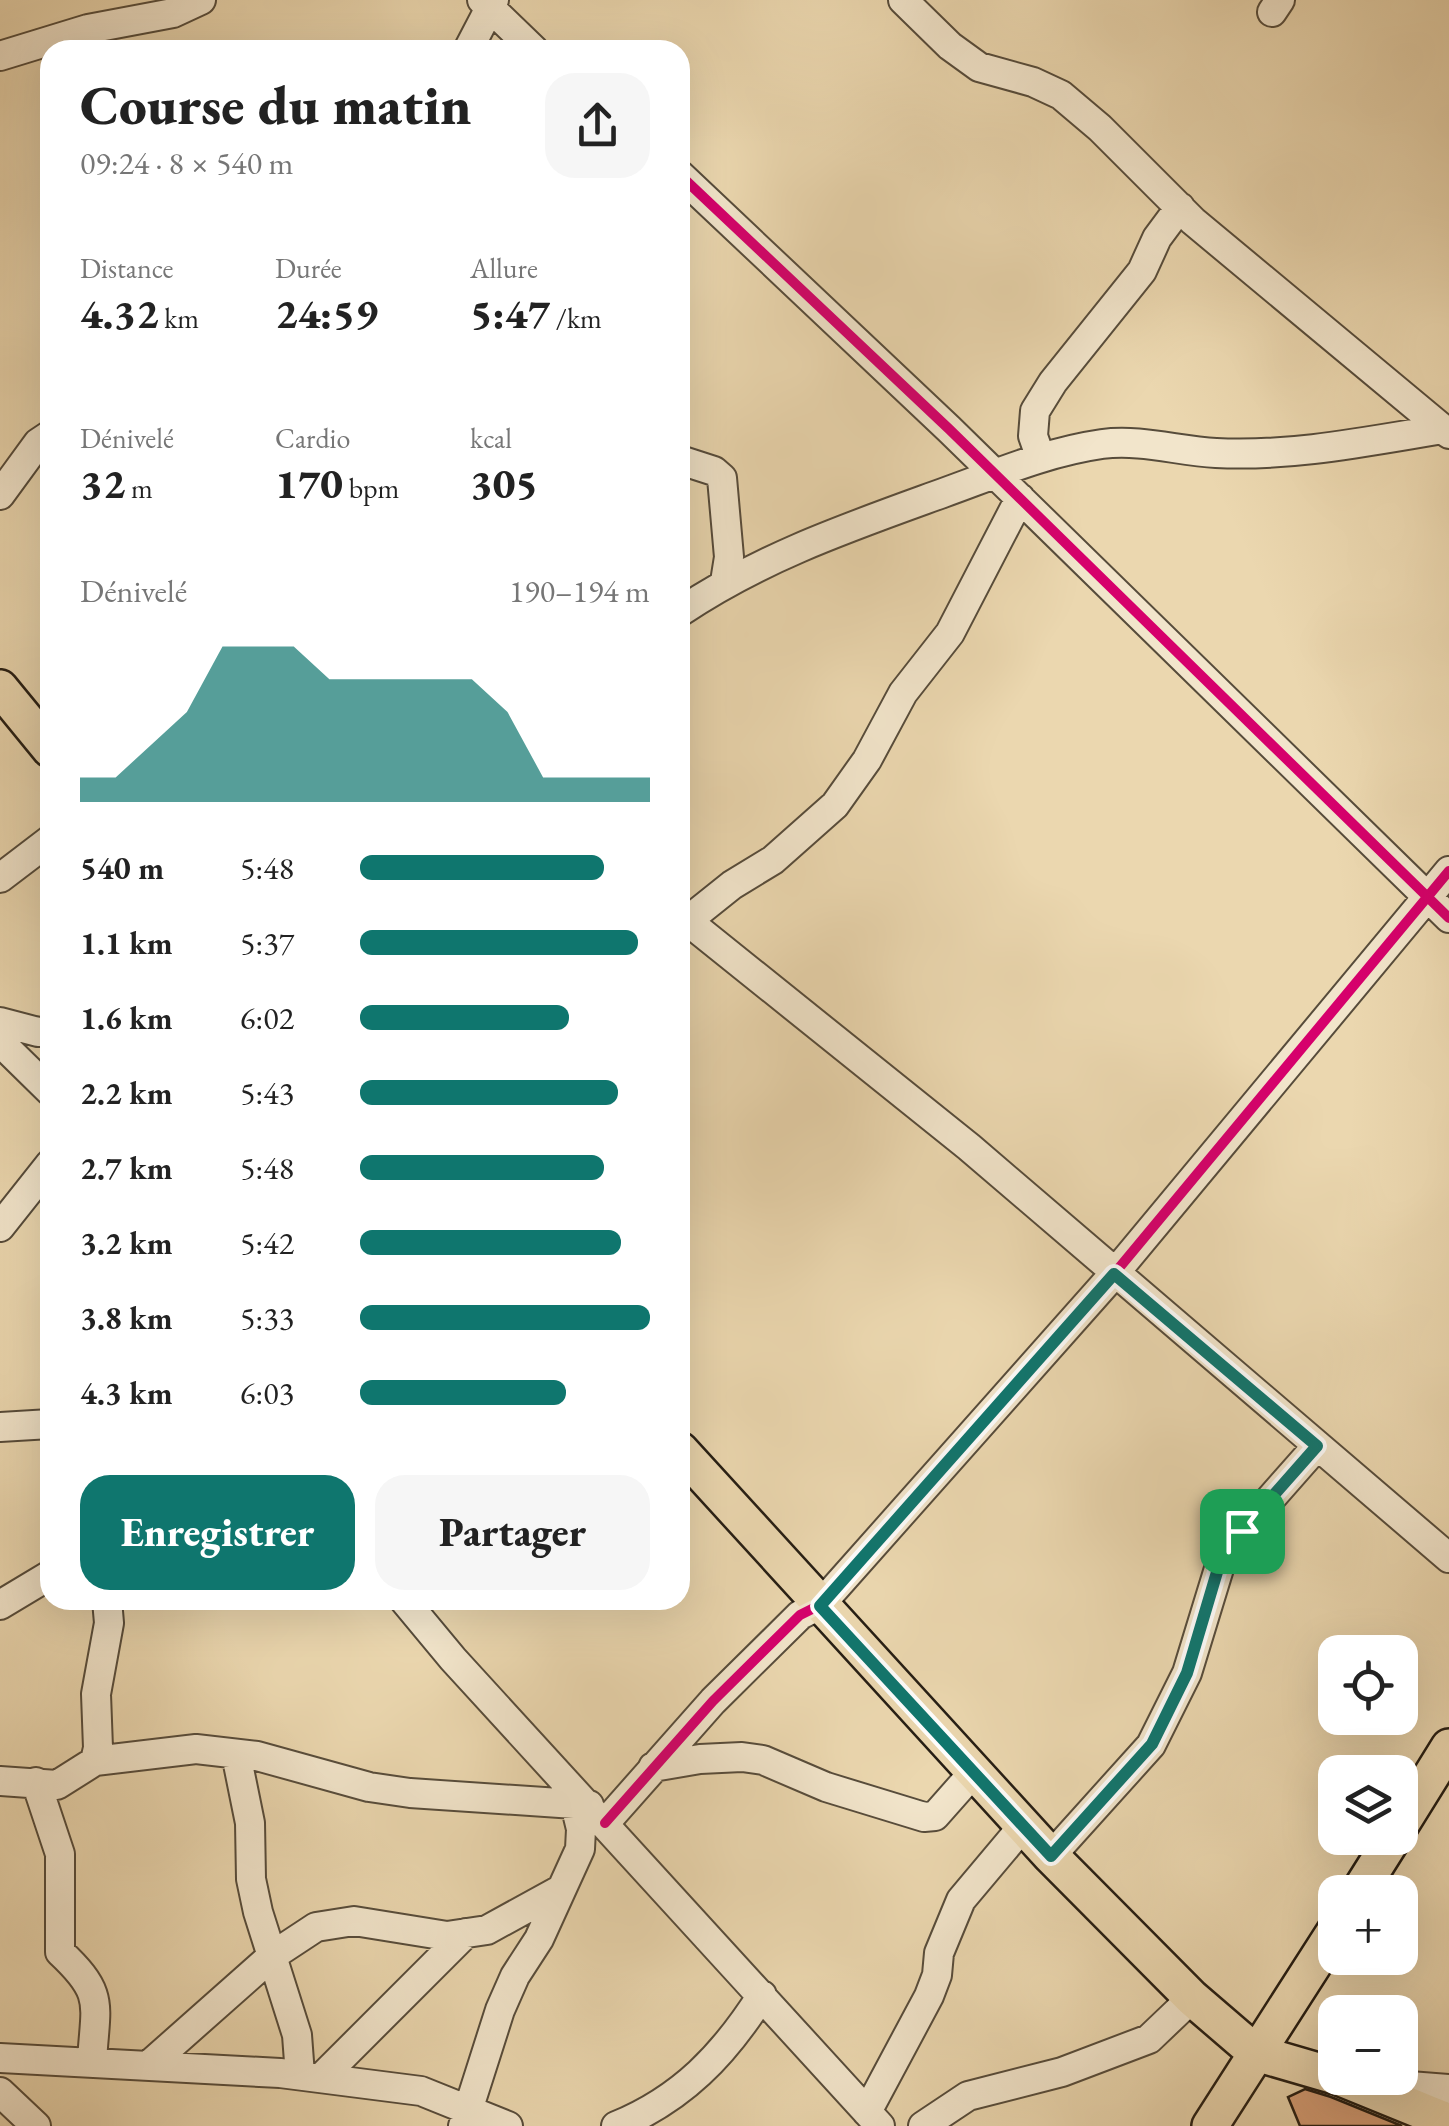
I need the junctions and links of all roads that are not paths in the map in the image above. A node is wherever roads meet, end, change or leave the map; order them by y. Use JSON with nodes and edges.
{"nodes":[{"id":1,"x":201,"y":0,"type":"edge"},
{"id":2,"x":904,"y":0,"type":"edge"},
{"id":3,"x":488,"y":2,"type":"edge"},
{"id":4,"x":93,"y":40,"type":"edge"},
{"id":5,"x":472,"y":40,"type":"edge"},
{"id":6,"x":524,"y":40,"type":"edge"},
{"id":7,"x":40,"y":49,"type":"edge"},
{"id":8,"x":0,"y":56,"type":"edge"},
{"id":9,"x":690,"y":185,"type":"edge"},
{"id":10,"x":1180,"y":208,"type":"junction"},
{"id":11,"x":1446,"y":432,"type":"edge"},
{"id":12,"x":40,"y":442,"type":"edge"},
{"id":13,"x":1040,"y":456,"type":"junction"},
{"id":14,"x":690,"y":463,"type":"edge"},
{"id":15,"x":995,"y":474,"type":"junction"},
{"id":16,"x":0,"y":495,"type":"edge"},
{"id":17,"x":1020,"y":498,"type":"junction"},
{"id":18,"x":725,"y":582,"type":"junction"},
{"id":19,"x":690,"y":605,"type":"edge"},
{"id":20,"x":0,"y":688,"type":"edge"},
{"id":21,"x":40,"y":736,"type":"edge"},
{"id":22,"x":40,"y":848,"type":"edge"},
{"id":23,"x":1449,"y":871,"type":"edge"},
{"id":24,"x":0,"y":878,"type":"edge"},
{"id":25,"x":1428,"y":898,"type":"junction"},
{"id":26,"x":690,"y":914,"type":"edge"},
{"id":27,"x":1449,"y":918,"type":"edge"},
{"id":28,"x":690,"y":923,"type":"edge"},
{"id":29,"x":0,"y":1022,"type":"edge"},
{"id":30,"x":40,"y":1032,"type":"edge"},
{"id":31,"x":0,"y":1042,"type":"edge"},
{"id":32,"x":40,"y":1081,"type":"edge"},
{"id":33,"x":40,"y":1176,"type":"edge"},
{"id":34,"x":0,"y":1226,"type":"edge"},
{"id":35,"x":1114,"y":1274,"type":"junction"},
{"id":36,"x":40,"y":1425,"type":"edge"},
{"id":37,"x":0,"y":1428,"type":"edge"},
{"id":38,"x":1317,"y":1446,"type":"junction"},
{"id":39,"x":690,"y":1461,"type":"edge"},
{"id":40,"x":1449,"y":1558,"type":"edge"},
{"id":41,"x":40,"y":1581,"type":"edge"},
{"id":42,"x":0,"y":1605,"type":"edge"},
{"id":43,"x":820,"y":1606,"type":"junction"},
{"id":44,"x":107,"y":1610,"type":"edge"},
{"id":45,"x":412,"y":1610,"type":"edge"},
{"id":46,"x":1449,"y":1747,"type":"edge"},
{"id":47,"x":236,"y":1754,"type":"junction"},
{"id":48,"x":95,"y":1762,"type":"junction"},
{"id":49,"x":653,"y":1767,"type":"junction"},
{"id":50,"x":974,"y":1772,"type":"junction"},
{"id":51,"x":0,"y":1781,"type":"edge"},
{"id":52,"x":36,"y":1782,"type":"junction"},
{"id":53,"x":1418,"y":1797,"type":"edge"},
{"id":54,"x":590,"y":1811,"type":"junction"},
{"id":55,"x":1024,"y":1825,"type":"junction"},
{"id":56,"x":1051,"y":1856,"type":"junction"},
{"id":57,"x":558,"y":1891,"type":"junction"},
{"id":58,"x":466,"y":1933,"type":"junction"},
{"id":59,"x":272,"y":1956,"type":"junction"},
{"id":60,"x":1318,"y":1957,"type":"edge"},
{"id":61,"x":762,"y":1996,"type":"junction"},
{"id":62,"x":1192,"y":1998,"type":"junction"},
{"id":63,"x":1256,"y":2053,"type":"junction"},
{"id":64,"x":0,"y":2058,"type":"edge"},
{"id":65,"x":92,"y":2062,"type":"junction"},
{"id":66,"x":149,"y":2065,"type":"junction"},
{"id":67,"x":1318,"y":2071,"type":"edge"},
{"id":68,"x":310,"y":2076,"type":"junction"},
{"id":69,"x":1418,"y":2086,"type":"edge"},
{"id":70,"x":1449,"y":2089,"type":"edge"},
{"id":71,"x":0,"y":2092,"type":"edge"},
{"id":72,"x":1385,"y":2095,"type":"edge"},
{"id":73,"x":466,"y":2119,"type":"edge"},
{"id":74,"x":874,"y":2119,"type":"edge"},
{"id":75,"x":1449,"y":2122,"type":"edge"},
{"id":76,"x":36,"y":2126,"type":"edge"},
{"id":77,"x":508,"y":2126,"type":"edge"},
{"id":78,"x":616,"y":2126,"type":"edge"},
{"id":79,"x":923,"y":2126,"type":"edge"},
{"id":80,"x":1210,"y":2126,"type":"edge"}],
"edges":[{"from":1,"to":4,"type":"street"},
{"from":2,"to":10,"type":"street"},
{"from":3,"to":5,"type":"street"},
{"from":3,"to":6,"type":"street"},
{"from":7,"to":8,"type":"street"},
{"from":9,"to":15,"type":"street"},
{"from":10,"to":11,"type":"street"},
{"from":10,"to":13,"type":"street"},
{"from":11,"to":13,"type":"street"},
{"from":12,"to":16,"type":"street"},
{"from":13,"to":15,"type":"street"},
{"from":14,"to":18,"type":"street"},
{"from":15,"to":17,"type":"street"},
{"from":15,"to":18,"type":"street"},
{"from":17,"to":25,"type":"street"},
{"from":17,"to":26,"type":"street"},
{"from":18,"to":19,"type":"street"},
{"from":20,"to":21,"type":"main road"},
{"from":22,"to":24,"type":"street"},
{"from":23,"to":25,"type":"street"},
{"from":25,"to":27,"type":"street"},
{"from":25,"to":35,"type":"street"},
{"from":28,"to":35,"type":"street"},
{"from":29,"to":30,"type":"street"},
{"from":31,"to":32,"type":"street"},
{"from":33,"to":34,"type":"street"},
{"from":35,"to":38,"type":"street"},
{"from":35,"to":43,"type":"street"},
{"from":36,"to":37,"type":"street"},
{"from":38,"to":40,"type":"street"},
{"from":38,"to":56,"type":"street"},
{"from":39,"to":43,"type":"main road"},
{"from":41,"to":42,"type":"street"},
{"from":43,"to":49,"type":"street"},
{"from":43,"to":50,"type":"main road"},
{"from":44,"to":48,"type":"street"},
{"from":45,"to":54,"type":"street"},
{"from":46,"to":53,"type":"main road"},
{"from":47,"to":48,"type":"street"},
{"from":47,"to":54,"type":"street"},
{"from":47,"to":59,"type":"street"},
{"from":48,"to":52,"type":"street"},
{"from":49,"to":50,"type":"street"},
{"from":49,"to":54,"type":"street"},
{"from":50,"to":55,"type":"main road"},
{"from":51,"to":52,"type":"street"},
{"from":52,"to":65,"type":"street"},
{"from":54,"to":57,"type":"street"},
{"from":54,"to":61,"type":"street"},
{"from":55,"to":56,"type":"main road"},
{"from":55,"to":74,"type":"street"},
{"from":56,"to":62,"type":"main road"},
{"from":57,"to":58,"type":"street"},
{"from":57,"to":73,"type":"street"},
{"from":58,"to":59,"type":"street"},
{"from":58,"to":68,"type":"street"},
{"from":59,"to":66,"type":"street"},
{"from":59,"to":68,"type":"street"},
{"from":60,"to":63,"type":"main road"},
{"from":61,"to":74,"type":"street"},
{"from":61,"to":78,"type":"street"},
{"from":62,"to":63,"type":"main road"},
{"from":62,"to":79,"type":"street"},
{"from":63,"to":67,"type":"main road"},
{"from":63,"to":80,"type":"main road"},
{"from":64,"to":65,"type":"street"},
{"from":65,"to":66,"type":"street"},
{"from":66,"to":68,"type":"street"},
{"from":68,"to":73,"type":"street"},
{"from":69,"to":70,"type":"street"},
{"from":71,"to":76,"type":"street"},
{"from":72,"to":75,"type":"main road"},
{"from":73,"to":77,"type":"street"}]}
